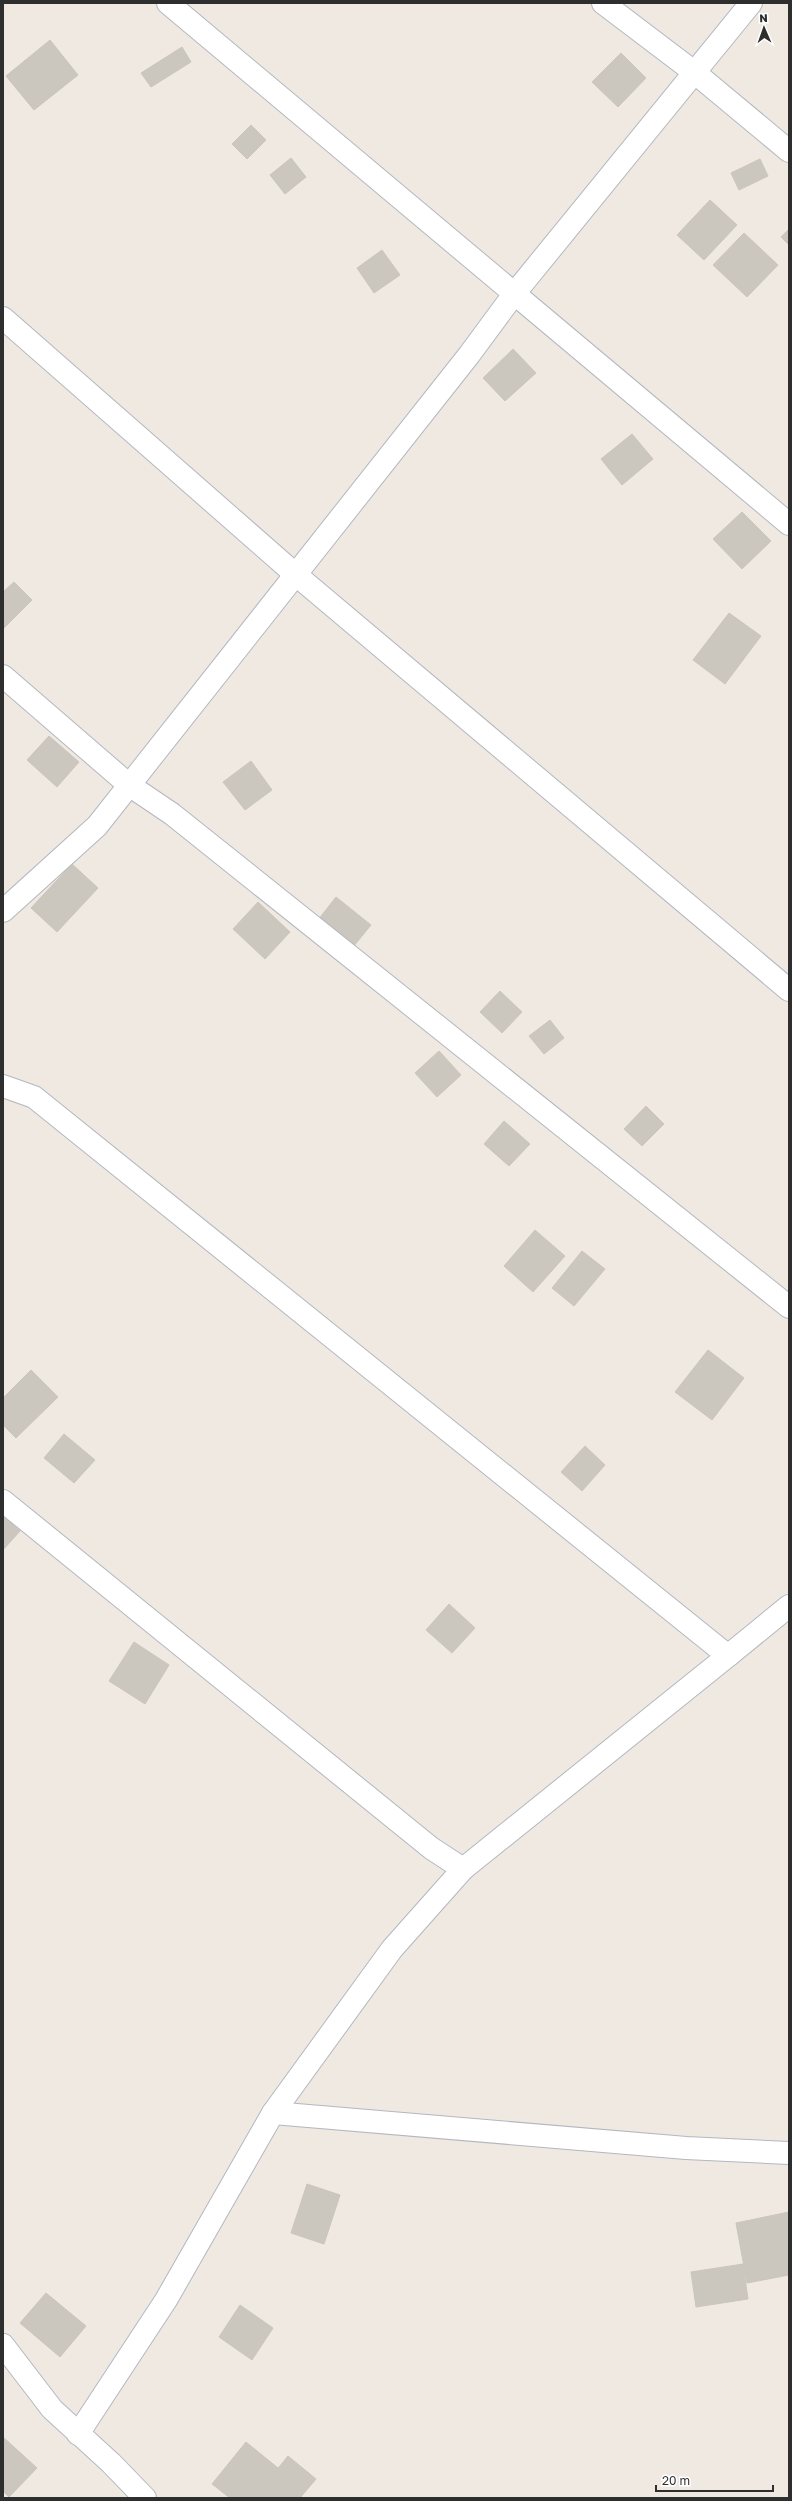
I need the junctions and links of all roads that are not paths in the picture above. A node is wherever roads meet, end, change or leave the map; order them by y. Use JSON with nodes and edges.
{"nodes":[{"id":1,"x":168,"y":3,"type":"edge"},
{"id":2,"x":603,"y":3,"type":"edge"},
{"id":3,"x":751,"y":3,"type":"edge"},
{"id":4,"x":694,"y":72,"type":"junction"},
{"id":5,"x":789,"y":151,"type":"edge"},
{"id":6,"x":514,"y":294,"type":"junction"},
{"id":7,"x":3,"y":318,"type":"edge"},
{"id":8,"x":789,"y":524,"type":"edge"},
{"id":9,"x":295,"y":574,"type":"junction"},
{"id":10,"x":3,"y":676,"type":"edge"},
{"id":11,"x":129,"y":785,"type":"junction"},
{"id":12,"x":3,"y":911,"type":"edge"},
{"id":13,"x":789,"y":990,"type":"edge"},
{"id":14,"x":3,"y":1086,"type":"edge"},
{"id":15,"x":789,"y":1307,"type":"edge"},
{"id":16,"x":3,"y":1501,"type":"edge"},
{"id":17,"x":789,"y":1606,"type":"edge"},
{"id":18,"x":729,"y":1655,"type":"junction"},
{"id":19,"x":463,"y":1868,"type":"junction"},
{"id":20,"x":273,"y":2114,"type":"junction"},
{"id":21,"x":789,"y":2153,"type":"edge"},
{"id":22,"x":3,"y":2345,"type":"edge"},
{"id":23,"x":78,"y":2434,"type":"junction"},
{"id":24,"x":146,"y":2498,"type":"edge"}],
"edges":[{"from":1,"to":6,"type":"street"},
{"from":2,"to":4,"type":"street"},
{"from":3,"to":4,"type":"street"},
{"from":4,"to":5,"type":"street"},
{"from":4,"to":6,"type":"street"},
{"from":6,"to":8,"type":"street"},
{"from":6,"to":9,"type":"street"},
{"from":7,"to":9,"type":"street"},
{"from":9,"to":11,"type":"street"},
{"from":9,"to":13,"type":"street"},
{"from":10,"to":11,"type":"street"},
{"from":11,"to":12,"type":"street"},
{"from":11,"to":15,"type":"street"},
{"from":14,"to":18,"type":"street"},
{"from":16,"to":19,"type":"street"},
{"from":17,"to":18,"type":"street"},
{"from":18,"to":19,"type":"street"},
{"from":19,"to":20,"type":"street"},
{"from":20,"to":21,"type":"street"},
{"from":20,"to":23,"type":"street"},
{"from":22,"to":23,"type":"street"},
{"from":23,"to":24,"type":"street"}]}
